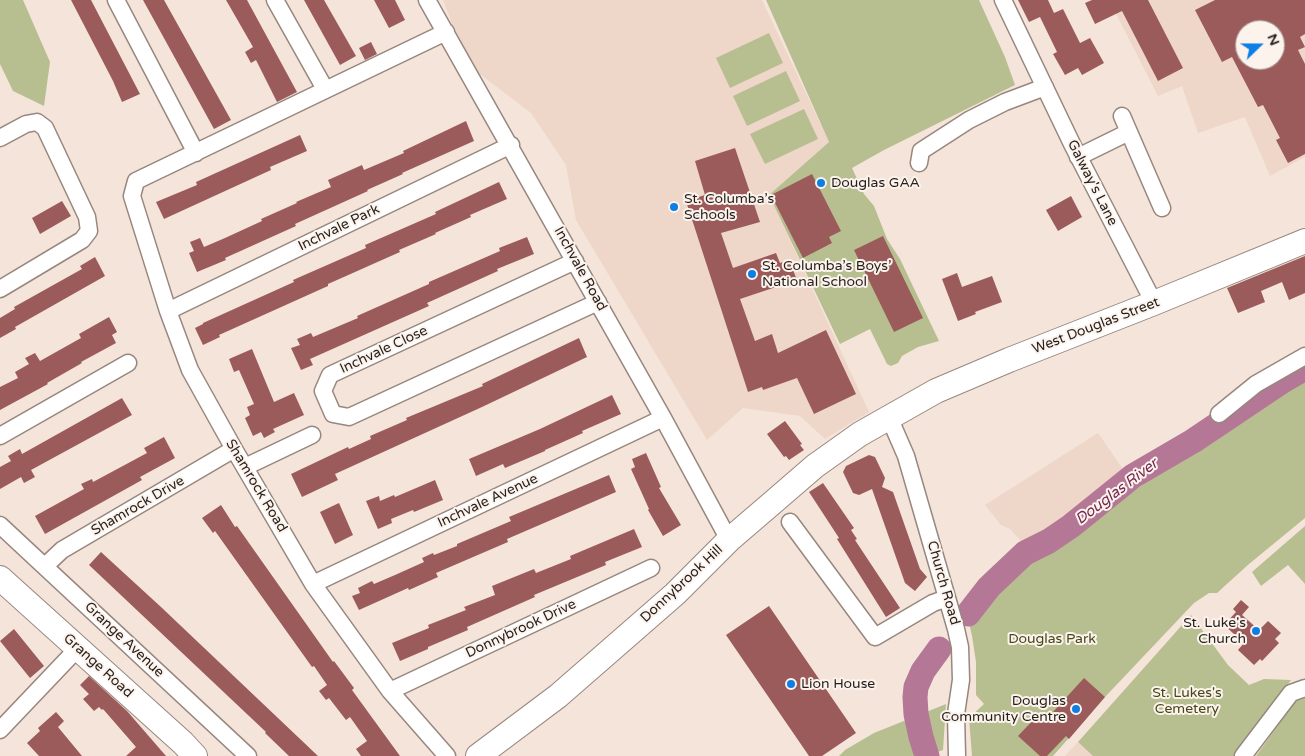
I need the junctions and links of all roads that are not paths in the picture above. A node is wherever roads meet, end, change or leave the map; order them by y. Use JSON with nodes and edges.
{"nodes":[{"id":1,"x":116,"y":0,"type":"edge"},
{"id":2,"x":275,"y":0,"type":"edge"},
{"id":3,"x":427,"y":0,"type":"edge"},
{"id":4,"x":1003,"y":0,"type":"edge"},
{"id":5,"x":446,"y":32,"type":"junction"},
{"id":6,"x":1045,"y":87,"type":"junction"},
{"id":7,"x":325,"y":89,"type":"junction"},
{"id":8,"x":1122,"y":116,"type":"dead end"},
{"id":9,"x":1129,"y":132,"type":"junction"},
{"id":10,"x":0,"y":138,"type":"edge"},
{"id":11,"x":511,"y":146,"type":"junction"},
{"id":12,"x":196,"y":153,"type":"junction"},
{"id":13,"x":1078,"y":156,"type":"junction"},
{"id":14,"x":919,"y":163,"type":"dead end"},
{"id":15,"x":1162,"y":208,"type":"dead end"},
{"id":16,"x":1305,"y":241,"type":"edge"},
{"id":17,"x":575,"y":261,"type":"junction"},
{"id":18,"x":0,"y":289,"type":"edge"},
{"id":19,"x":598,"y":302,"type":"junction"},
{"id":20,"x":1154,"y":303,"type":"junction"},
{"id":21,"x":168,"y":311,"type":"junction"},
{"id":22,"x":1305,"y":356,"type":"edge"},
{"id":23,"x":128,"y":363,"type":"dead end"},
{"id":24,"x":1219,"y":414,"type":"dead end"},
{"id":25,"x":889,"y":417,"type":"junction"},
{"id":26,"x":663,"y":418,"type":"junction"},
{"id":27,"x":312,"y":435,"type":"dead end"},
{"id":28,"x":0,"y":436,"type":"edge"},
{"id":29,"x":234,"y":449,"type":"junction"},
{"id":30,"x":245,"y":467,"type":"junction"},
{"id":31,"x":790,"y":522,"type":"dead end"},
{"id":32,"x":0,"y":525,"type":"edge"},
{"id":33,"x":729,"y":540,"type":"junction"},
{"id":34,"x":45,"y":566,"type":"junction"},
{"id":35,"x":651,"y":568,"type":"dead end"},
{"id":36,"x":0,"y":578,"type":"edge"},
{"id":37,"x":314,"y":584,"type":"junction"},
{"id":38,"x":947,"y":598,"type":"junction"},
{"id":39,"x":78,"y":648,"type":"junction"},
{"id":40,"x":1305,"y":688,"type":"edge"},
{"id":41,"x":390,"y":691,"type":"junction"},
{"id":42,"x":0,"y":730,"type":"edge"},
{"id":43,"x":195,"y":756,"type":"edge"},
{"id":44,"x":248,"y":756,"type":"edge"},
{"id":45,"x":447,"y":756,"type":"edge"},
{"id":46,"x":478,"y":756,"type":"edge"},
{"id":47,"x":957,"y":756,"type":"edge"},
{"id":48,"x":1243,"y":756,"type":"edge"}],
"edges":[{"from":1,"to":12,"type":"street"},
{"from":2,"to":7,"type":"street"},
{"from":3,"to":5,"type":"street","name":"Inchvale Road"},
{"from":4,"to":6,"type":"street","name":"Galway's Lane"},
{"from":5,"to":7,"type":"street"},
{"from":5,"to":11,"type":"street","name":"Inchvale Road"},
{"from":6,"to":13,"type":"street","name":"Galway's Lane"},
{"from":6,"to":14,"type":"street"},
{"from":7,"to":12,"type":"street"},
{"from":8,"to":9,"type":"street"},
{"from":9,"to":13,"type":"street"},
{"from":9,"to":15,"type":"street"},
{"from":10,"to":18,"type":"street"},
{"from":11,"to":17,"type":"street","name":"Inchvale Road"},
{"from":11,"to":21,"type":"street","name":"Inchvale Park"},
{"from":12,"to":21,"type":"street","name":"Shamrock Road"},
{"from":13,"to":20,"type":"street","name":"Galway's Lane"},
{"from":16,"to":20,"type":"main road","name":"West Douglas Street"},
{"from":17,"to":19,"type":"street","name":"Inchvale Road"},
{"from":17,"to":19,"type":"street","name":"Inchvale Close"},
{"from":19,"to":26,"type":"street","name":"Inchvale Road"},
{"from":20,"to":25,"type":"main road","name":"West Douglas Street"},
{"from":21,"to":29,"type":"street","name":"Shamrock Road"},
{"from":22,"to":24,"type":"street"},
{"from":23,"to":28,"type":"street"},
{"from":25,"to":33,"type":"main road","name":"Donnybrook Hill"},
{"from":25,"to":38,"type":"street","name":"Church Road"},
{"from":26,"to":33,"type":"street","name":"Inchvale Road"},
{"from":26,"to":37,"type":"street","name":"Inchvale Avenue"},
{"from":27,"to":30,"type":"street"},
{"from":29,"to":30,"type":"street","name":"Shamrock Road"},
{"from":29,"to":34,"type":"street","name":"Shamrock Drive"},
{"from":30,"to":37,"type":"street","name":"Shamrock Road"},
{"from":31,"to":38,"type":"street"},
{"from":32,"to":34,"type":"street","name":"Grange Avenue"},
{"from":33,"to":46,"type":"main road","name":"Donnybrook Hill"},
{"from":34,"to":44,"type":"street","name":"Grange Avenue"},
{"from":35,"to":41,"type":"street","name":"Donnybrook Drive"},
{"from":36,"to":39,"type":"main road","name":"Grange Road"},
{"from":37,"to":41,"type":"street","name":"Shamrock Road"},
{"from":38,"to":47,"type":"street","name":"Church Road"},
{"from":39,"to":42,"type":"street"},
{"from":39,"to":43,"type":"main road","name":"Grange Road"},
{"from":40,"to":48,"type":"street"},
{"from":41,"to":45,"type":"street","name":"Shamrock Road"}]}
